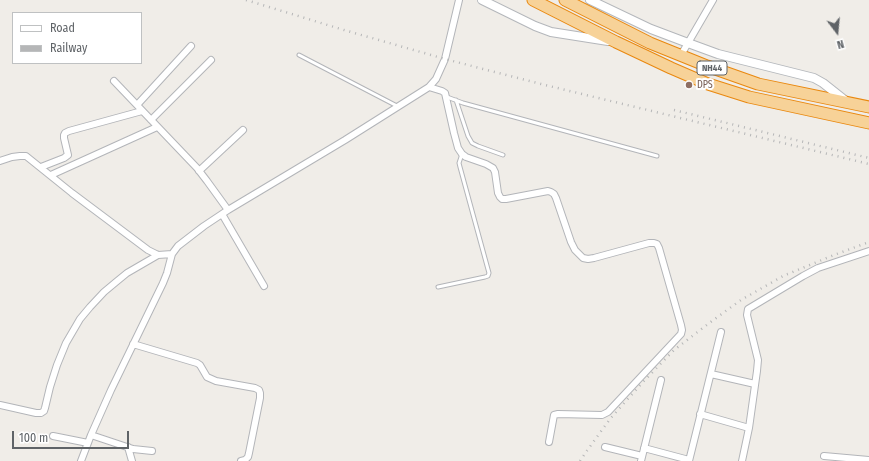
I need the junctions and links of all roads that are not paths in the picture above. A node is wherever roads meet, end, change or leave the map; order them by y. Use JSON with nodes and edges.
{"nodes":[{"id":1,"x":459,"y":0,"type":"edge"},
{"id":2,"x":482,"y":0,"type":"edge"},
{"id":3,"x":533,"y":0,"type":"edge"},
{"id":4,"x":565,"y":0,"type":"edge"},
{"id":5,"x":590,"y":0,"type":"edge"},
{"id":6,"x":713,"y":0,"type":"edge"},
{"id":7,"x":616,"y":42,"type":"junction"},
{"id":8,"x":688,"y":43,"type":"junction"},
{"id":9,"x":191,"y":46,"type":"dead end"},
{"id":10,"x":299,"y":55,"type":"dead end"},
{"id":11,"x":681,"y":55,"type":"junction"},
{"id":12,"x":211,"y":60,"type":"dead end"},
{"id":13,"x":114,"y":81,"type":"dead end"},
{"id":14,"x":430,"y":87,"type":"junction"},
{"id":15,"x":447,"y":97,"type":"junction"},
{"id":16,"x":456,"y":100,"type":"junction"},
{"id":17,"x":848,"y":103,"type":"junction"},
{"id":18,"x":137,"y":105,"type":"junction"},
{"id":19,"x":398,"y":107,"type":"junction"},
{"id":20,"x":869,"y":107,"type":"edge"},
{"id":21,"x":142,"y":111,"type":"junction"},
{"id":22,"x":151,"y":120,"type":"junction"},
{"id":23,"x":869,"y":123,"type":"edge"},
{"id":24,"x":157,"y":127,"type":"junction"},
{"id":25,"x":243,"y":130,"type":"dead end"},
{"id":26,"x":462,"y":154,"type":"junction"},
{"id":27,"x":503,"y":155,"type":"dead end"},
{"id":28,"x":657,"y":156,"type":"dead end"},
{"id":29,"x":0,"y":161,"type":"edge"},
{"id":30,"x":41,"y":167,"type":"junction"},
{"id":31,"x":199,"y":171,"type":"junction"},
{"id":32,"x":50,"y":175,"type":"junction"},
{"id":33,"x":225,"y":212,"type":"junction"},
{"id":34,"x":869,"y":251,"type":"edge"},
{"id":35,"x":172,"y":254,"type":"junction"},
{"id":36,"x":158,"y":255,"type":"junction"},
{"id":37,"x":264,"y":286,"type":"dead end"},
{"id":38,"x":438,"y":287,"type":"dead end"},
{"id":39,"x":722,"y":332,"type":"dead end"},
{"id":40,"x":133,"y":344,"type":"junction"},
{"id":41,"x":711,"y":374,"type":"junction"},
{"id":42,"x":661,"y":380,"type":"dead end"},
{"id":43,"x":755,"y":384,"type":"junction"},
{"id":44,"x":0,"y":405,"type":"edge"},
{"id":45,"x":700,"y":414,"type":"junction"},
{"id":46,"x":749,"y":428,"type":"junction"},
{"id":47,"x":91,"y":435,"type":"junction"},
{"id":48,"x":53,"y":436,"type":"dead end"},
{"id":49,"x":549,"y":442,"type":"dead end"},
{"id":50,"x":88,"y":443,"type":"junction"},
{"id":51,"x":128,"y":447,"type":"junction"},
{"id":52,"x":605,"y":447,"type":"dead end"},
{"id":53,"x":644,"y":448,"type":"junction"},
{"id":54,"x":152,"y":451,"type":"dead end"},
{"id":55,"x":824,"y":456,"type":"dead end"},
{"id":56,"x":641,"y":459,"type":"edge"},
{"id":57,"x":689,"y":460,"type":"edge"},
{"id":58,"x":849,"y":460,"type":"edge"},
{"id":59,"x":869,"y":460,"type":"edge"},
{"id":60,"x":81,"y":461,"type":"edge"},
{"id":61,"x":132,"y":461,"type":"edge"},
{"id":62,"x":241,"y":461,"type":"edge"},
{"id":63,"x":742,"y":461,"type":"edge"}],
"edges":[{"from":1,"to":14,"type":"street"},
{"from":2,"to":7,"type":"street"},
{"from":3,"to":7,"type":"highway","number":"NH44"},
{"from":4,"to":11,"type":"highway","number":"NH44"},
{"from":5,"to":8,"type":"street"},
{"from":6,"to":8,"type":"street"},
{"from":7,"to":23,"type":"highway","number":"NH44"},
{"from":8,"to":11,"type":"street"},
{"from":8,"to":17,"type":"street"},
{"from":9,"to":18,"type":"street"},
{"from":10,"to":19,"type":"lane"},
{"from":11,"to":17,"type":"highway","number":"NH44"},
{"from":12,"to":22,"type":"street"},
{"from":13,"to":18,"type":"street"},
{"from":14,"to":15,"type":"street"},
{"from":14,"to":19,"type":"street"},
{"from":15,"to":16,"type":"lane"},
{"from":15,"to":26,"type":"street"},
{"from":16,"to":27,"type":"lane"},
{"from":16,"to":28,"type":"lane"},
{"from":17,"to":20,"type":"highway","number":"NH44"},
{"from":18,"to":21,"type":"street"},
{"from":19,"to":33,"type":"street"},
{"from":21,"to":22,"type":"street"},
{"from":21,"to":30,"type":"street"},
{"from":22,"to":24,"type":"street"},
{"from":24,"to":31,"type":"street"},
{"from":24,"to":32,"type":"street"},
{"from":25,"to":31,"type":"street"},
{"from":26,"to":38,"type":"lane"},
{"from":26,"to":49,"type":"street"},
{"from":29,"to":30,"type":"street"},
{"from":30,"to":32,"type":"street"},
{"from":31,"to":33,"type":"street"},
{"from":32,"to":36,"type":"street"},
{"from":33,"to":35,"type":"street"},
{"from":33,"to":37,"type":"street"},
{"from":34,"to":43,"type":"street"},
{"from":35,"to":36,"type":"street"},
{"from":35,"to":40,"type":"street"},
{"from":36,"to":44,"type":"street"},
{"from":39,"to":41,"type":"street"},
{"from":40,"to":47,"type":"street"},
{"from":40,"to":62,"type":"street"},
{"from":41,"to":43,"type":"street"},
{"from":41,"to":45,"type":"street"},
{"from":42,"to":53,"type":"street"},
{"from":43,"to":46,"type":"street"},
{"from":45,"to":46,"type":"street"},
{"from":45,"to":57,"type":"street"},
{"from":46,"to":63,"type":"street"},
{"from":47,"to":50,"type":"street"},
{"from":47,"to":51,"type":"street"},
{"from":48,"to":50,"type":"street"},
{"from":50,"to":60,"type":"street"},
{"from":51,"to":54,"type":"street"},
{"from":51,"to":61,"type":"street"},
{"from":52,"to":56,"type":"street"},
{"from":53,"to":56,"type":"street"},
{"from":53,"to":57,"type":"street"},
{"from":55,"to":58,"type":"street"},
{"from":58,"to":59,"type":"street"}]}
